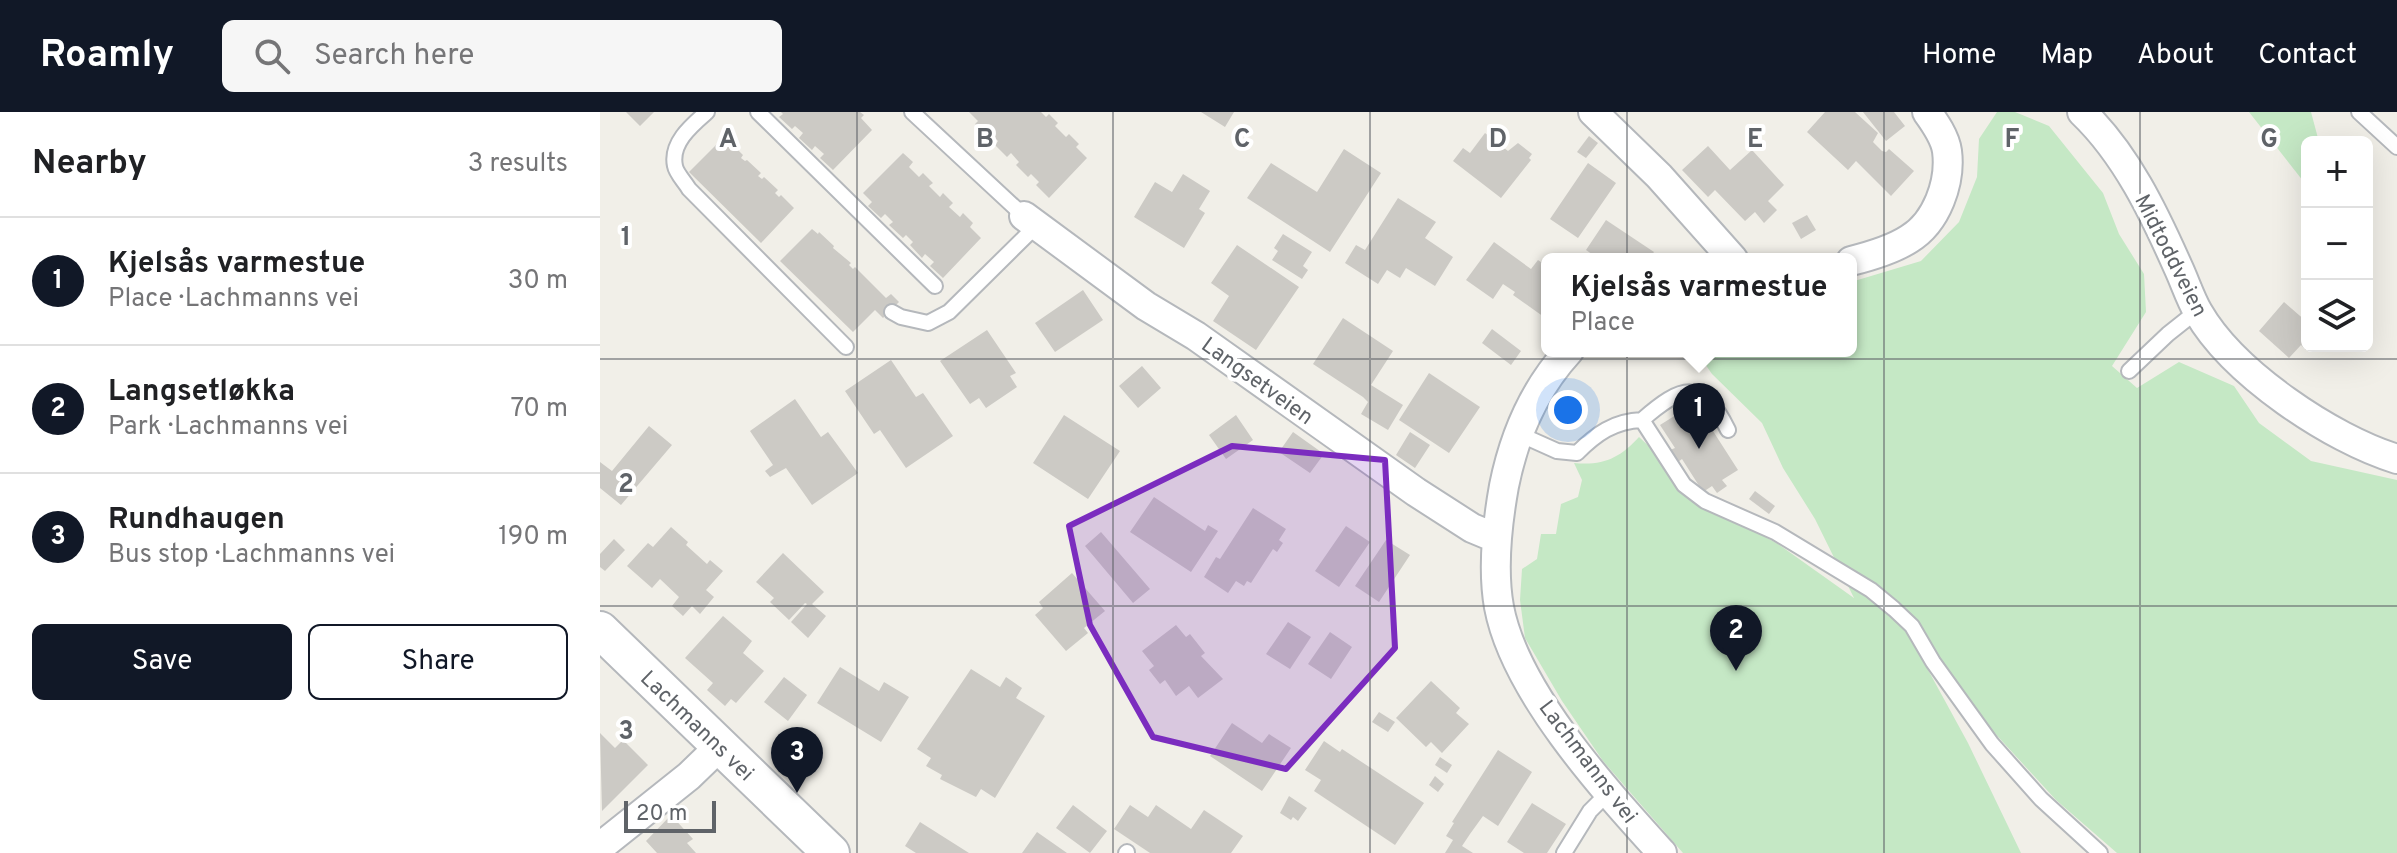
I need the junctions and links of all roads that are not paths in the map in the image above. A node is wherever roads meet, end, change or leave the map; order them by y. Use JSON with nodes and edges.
{"nodes":[{"id":1,"x":707,"y":112,"type":"edge"},
{"id":2,"x":758,"y":112,"type":"edge"},
{"id":3,"x":912,"y":112,"type":"edge"},
{"id":4,"x":1593,"y":112,"type":"edge"},
{"id":5,"x":1927,"y":112,"type":"edge"},
{"id":6,"x":2082,"y":112,"type":"edge"},
{"id":7,"x":2359,"y":112,"type":"edge"},
{"id":8,"x":2397,"y":147,"type":"edge"},
{"id":9,"x":1030,"y":221,"type":"junction"},
{"id":10,"x":1728,"y":253,"type":"edge"},
{"id":11,"x":1857,"y":259,"type":"edge"},
{"id":12,"x":935,"y":286,"type":"dead end"},
{"id":13,"x":2197,"y":311,"type":"junction"},
{"id":14,"x":892,"y":312,"type":"dead end"},
{"id":15,"x":846,"y":347,"type":"dead end"},
{"id":16,"x":1564,"y":357,"type":"edge"},
{"id":17,"x":2129,"y":371,"type":"dead end"},
{"id":18,"x":1642,"y":420,"type":"junction"},
{"id":19,"x":1728,"y":430,"type":"dead end"},
{"id":20,"x":1519,"y":434,"type":"junction"},
{"id":21,"x":2397,"y":459,"type":"edge"},
{"id":22,"x":1496,"y":538,"type":"junction"},
{"id":23,"x":600,"y":630,"type":"edge"},
{"id":24,"x":720,"y":746,"type":"junction"},
{"id":25,"x":1608,"y":793,"type":"junction"},
{"id":26,"x":600,"y":847,"type":"edge"},
{"id":27,"x":831,"y":853,"type":"edge"},
{"id":28,"x":1564,"y":853,"type":"edge"},
{"id":29,"x":1662,"y":853,"type":"edge"},
{"id":30,"x":2100,"y":853,"type":"edge"}],
"edges":[{"from":1,"to":15,"type":"lane"},
{"from":2,"to":12,"type":"lane"},
{"from":3,"to":9,"type":"lane"},
{"from":4,"to":10,"type":"street"},
{"from":5,"to":11,"type":"street"},
{"from":6,"to":13,"type":"street","name":"Midtoddveien"},
{"from":7,"to":8,"type":"lane"},
{"from":9,"to":14,"type":"lane"},
{"from":9,"to":22,"type":"street","name":"Langsetveien"},
{"from":13,"to":17,"type":"lane"},
{"from":13,"to":21,"type":"street","name":"Midtoddveien"},
{"from":16,"to":20,"type":"street","name":"Lachmanns vei"},
{"from":18,"to":19,"type":"lane"},
{"from":18,"to":20,"type":"lane"},
{"from":18,"to":30,"type":"lane"},
{"from":20,"to":22,"type":"street","name":"Lachmanns vei"},
{"from":22,"to":25,"type":"street","name":"Lachmanns vei"},
{"from":23,"to":24,"type":"street","name":"Lachmanns vei"},
{"from":24,"to":26,"type":"street"},
{"from":24,"to":27,"type":"street","name":"Lachmanns vei"},
{"from":25,"to":28,"type":"lane"},
{"from":25,"to":29,"type":"street","name":"Lachmanns vei"}]}
